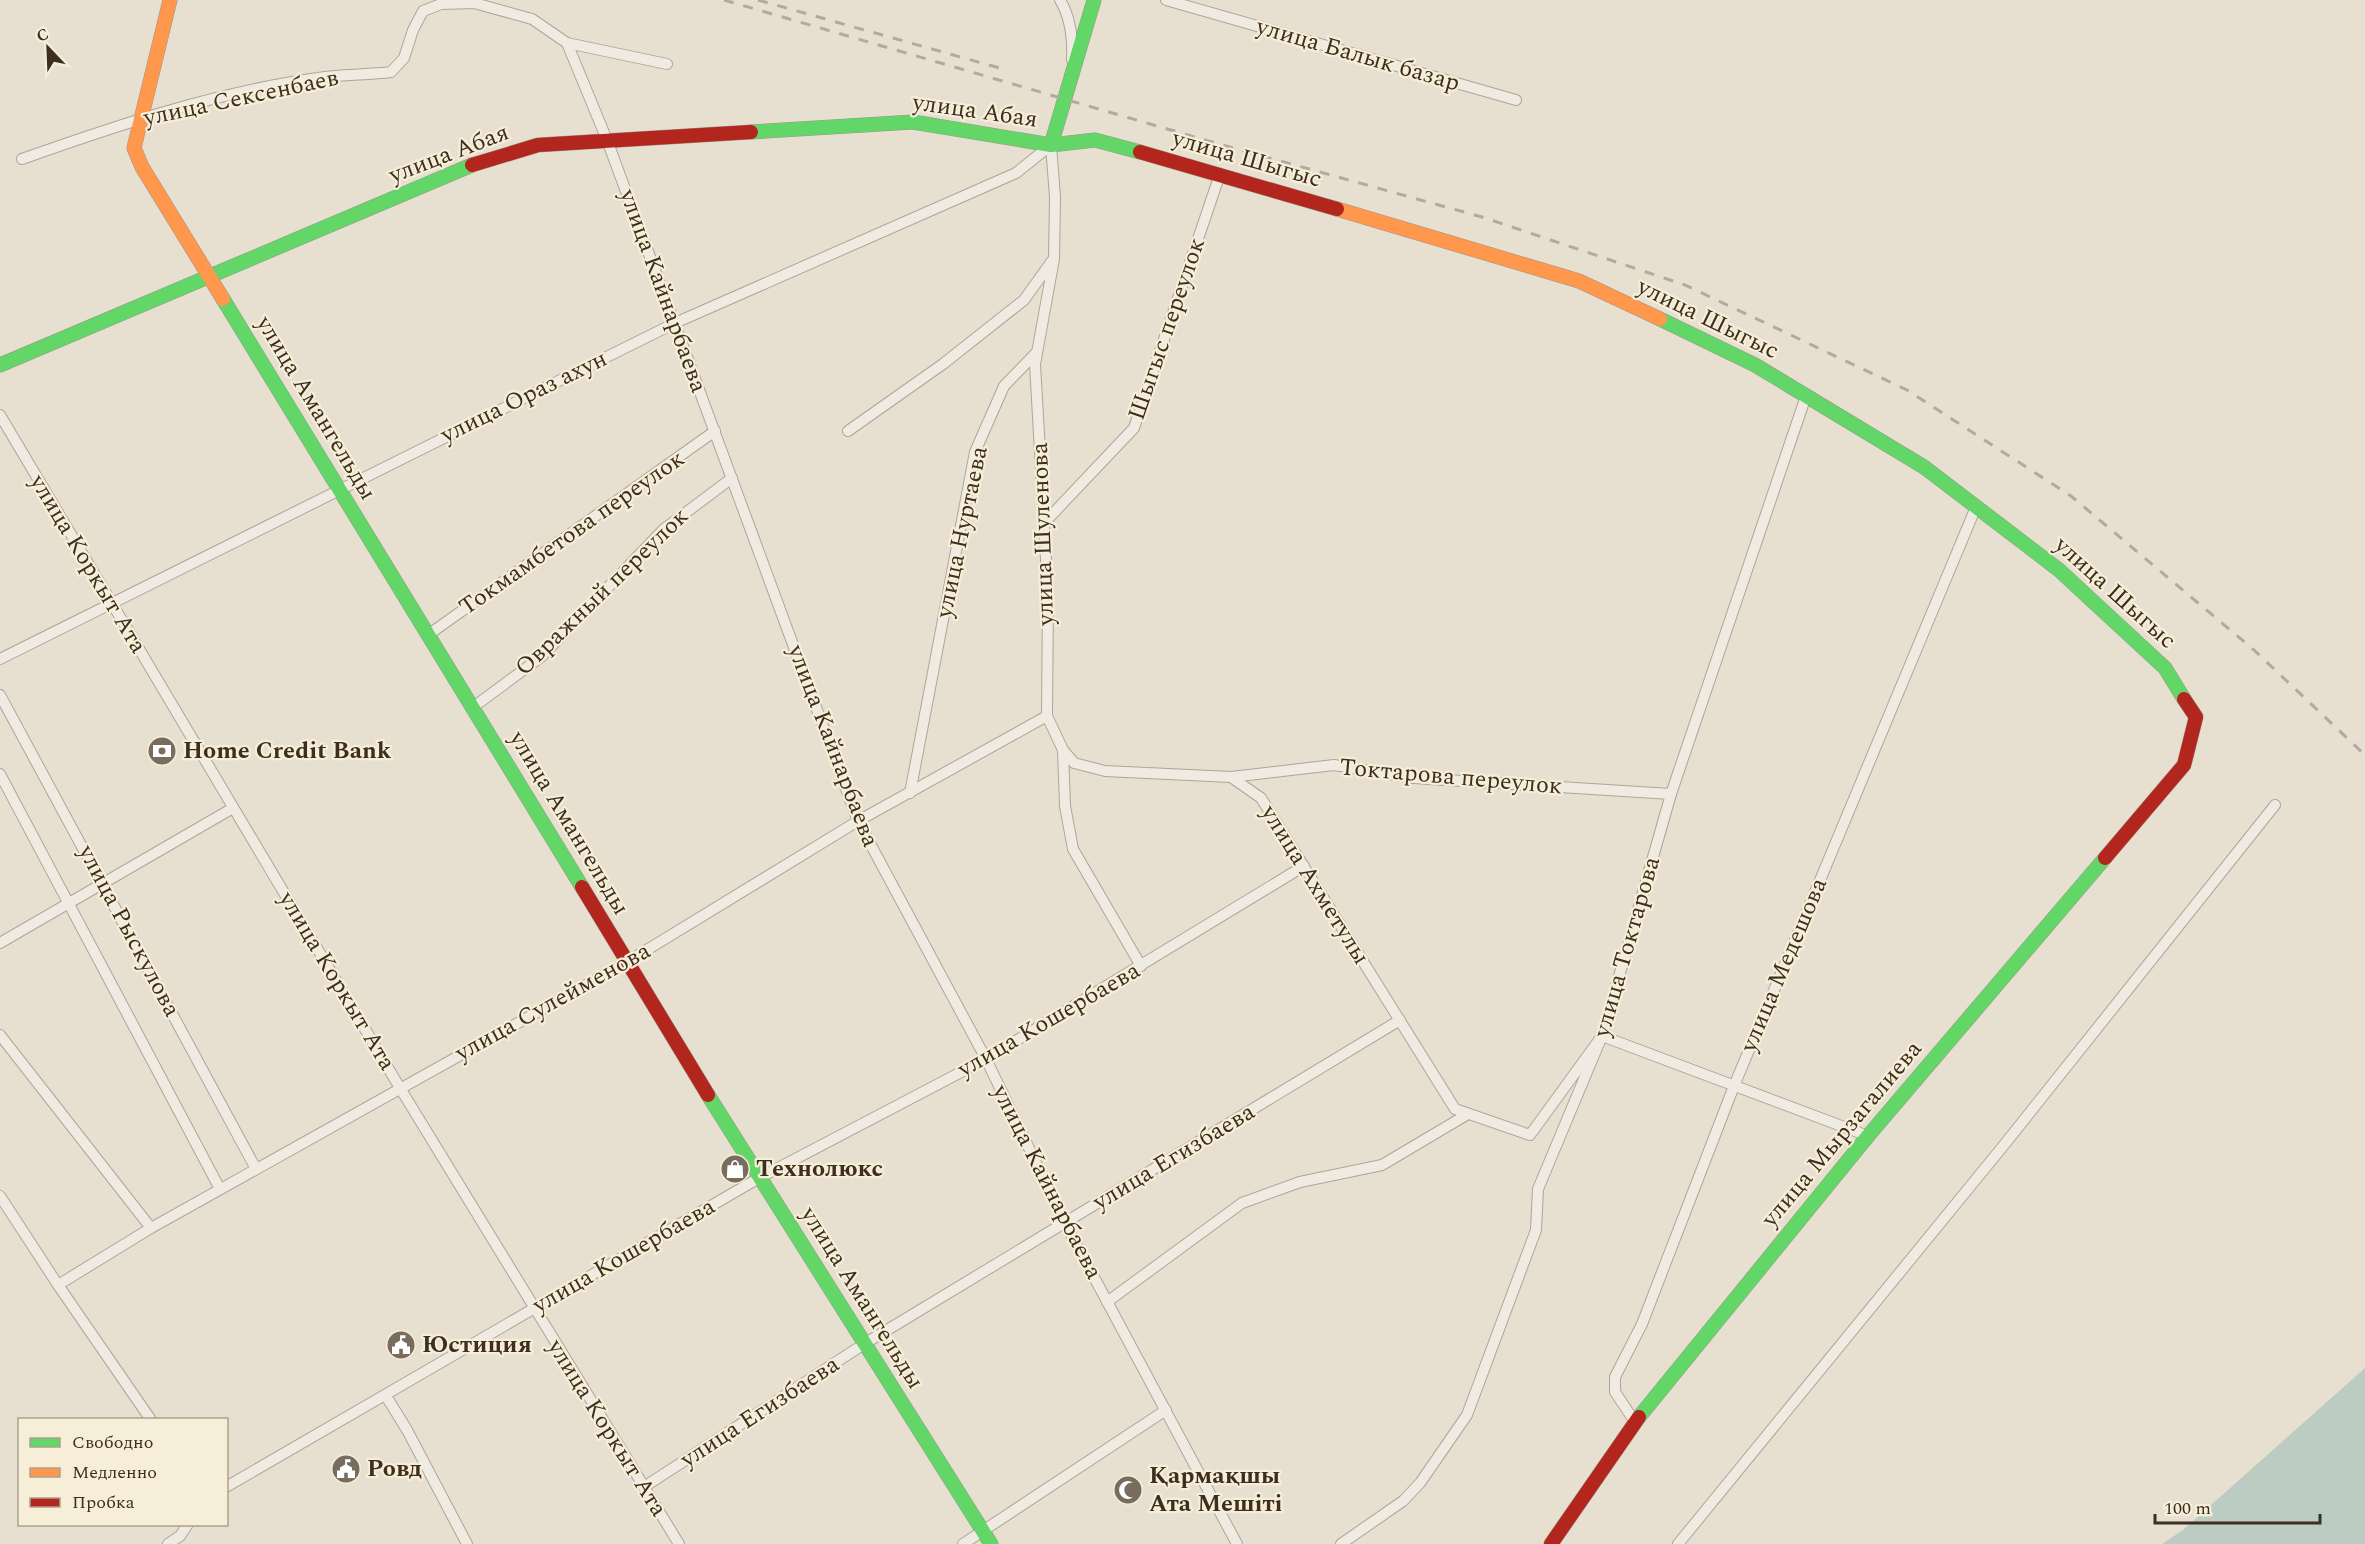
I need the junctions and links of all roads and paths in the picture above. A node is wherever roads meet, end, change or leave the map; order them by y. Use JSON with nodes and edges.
{"nodes":[{"id":1,"x":170,"y":0,"type":"edge"},
{"id":2,"x":1060,"y":0,"type":"edge"},
{"id":3,"x":1094,"y":0,"type":"edge"},
{"id":4,"x":1166,"y":0,"type":"edge"},
{"id":5,"x":567,"y":43,"type":"junction"},
{"id":6,"x":667,"y":64,"type":"dead end"},
{"id":7,"x":1071,"y":78,"type":"junction"},
{"id":8,"x":1516,"y":100,"type":"dead end"},
{"id":9,"x":141,"y":117,"type":"junction"},
{"id":10,"x":607,"y":141,"type":"junction"},
{"id":11,"x":1051,"y":145,"type":"junction"},
{"id":12,"x":22,"y":159,"type":"dead end"},
{"id":13,"x":1220,"y":174,"type":"junction"},
{"id":14,"x":1054,"y":258,"type":"junction"},
{"id":15,"x":209,"y":276,"type":"junction"},
{"id":16,"x":675,"y":323,"type":"junction"},
{"id":17,"x":1037,"y":352,"type":"junction"},
{"id":18,"x":0,"y":364,"type":"edge"},
{"id":19,"x":1806,"y":396,"type":"junction"},
{"id":20,"x":0,"y":415,"type":"edge"},
{"id":21,"x":715,"y":431,"type":"junction"},
{"id":22,"x":848,"y":431,"type":"dead end"},
{"id":23,"x":732,"y":478,"type":"junction"},
{"id":24,"x":339,"y":488,"type":"junction"},
{"id":25,"x":1976,"y":507,"type":"junction"},
{"id":26,"x":1044,"y":523,"type":"junction"},
{"id":27,"x":111,"y":602,"type":"junction"},
{"id":28,"x":428,"y":635,"type":"junction"},
{"id":29,"x":0,"y":659,"type":"edge"},
{"id":30,"x":0,"y":695,"type":"edge"},
{"id":31,"x":472,"y":708,"type":"junction"},
{"id":32,"x":1047,"y":716,"type":"junction"},
{"id":33,"x":1064,"y":750,"type":"junction"},
{"id":34,"x":2184,"y":765,"type":"joint"},
{"id":35,"x":0,"y":774,"type":"edge"},
{"id":36,"x":1231,"y":777,"type":"junction"},
{"id":37,"x":910,"y":793,"type":"junction"},
{"id":38,"x":1671,"y":794,"type":"junction"},
{"id":39,"x":2275,"y":805,"type":"dead end"},
{"id":40,"x":233,"y":808,"type":"junction"},
{"id":41,"x":858,"y":821,"type":"junction"},
{"id":42,"x":1304,"y":866,"type":"junction"},
{"id":43,"x":103,"y":883,"type":"junction"},
{"id":44,"x":68,"y":904,"type":"junction"},
{"id":45,"x":0,"y":943,"type":"edge"},
{"id":46,"x":627,"y":962,"type":"junction"},
{"id":47,"x":1141,"y":966,"type":"junction"},
{"id":48,"x":1400,"y":1020,"type":"junction"},
{"id":49,"x":0,"y":1035,"type":"edge"},
{"id":50,"x":1602,"y":1036,"type":"junction"},
{"id":51,"x":986,"y":1059,"type":"junction"},
{"id":52,"x":1734,"y":1086,"type":"junction"},
{"id":53,"x":400,"y":1088,"type":"junction"},
{"id":54,"x":1468,"y":1114,"type":"junction"},
{"id":55,"x":1868,"y":1136,"type":"junction"},
{"id":56,"x":256,"y":1169,"type":"junction"},
{"id":57,"x":759,"y":1178,"type":"junction"},
{"id":58,"x":220,"y":1189,"type":"junction"},
{"id":59,"x":0,"y":1196,"type":"edge"},
{"id":60,"x":1065,"y":1223,"type":"junction"},
{"id":61,"x":151,"y":1228,"type":"junction"},
{"id":62,"x":58,"y":1285,"type":"junction"},
{"id":63,"x":1107,"y":1302,"type":"junction"},
{"id":64,"x":534,"y":1309,"type":"junction"},
{"id":65,"x":864,"y":1344,"type":"junction"},
{"id":66,"x":386,"y":1396,"type":"junction"},
{"id":67,"x":1166,"y":1410,"type":"junction"},
{"id":68,"x":150,"y":1418,"type":"edge"},
{"id":69,"x":1635,"y":1422,"type":"junction"},
{"id":70,"x":228,"y":1486,"type":"edge"},
{"id":71,"x":644,"y":1487,"type":"junction"},
{"id":72,"x":983,"y":1532,"type":"junction"},
{"id":73,"x":183,"y":1540,"type":"edge"},
{"id":74,"x":168,"y":1544,"type":"edge"},
{"id":75,"x":467,"y":1544,"type":"edge"},
{"id":76,"x":679,"y":1544,"type":"edge"},
{"id":77,"x":963,"y":1544,"type":"edge"},
{"id":78,"x":991,"y":1544,"type":"edge"},
{"id":79,"x":1237,"y":1544,"type":"edge"},
{"id":80,"x":1341,"y":1544,"type":"edge"},
{"id":81,"x":1551,"y":1544,"type":"edge"},
{"id":82,"x":1678,"y":1544,"type":"edge"}],
"edges":[{"from":1,"to":9,"type":"street","name":"улица Амангельды"},
{"from":2,"to":7,"type":"street"},
{"from":3,"to":7,"type":"street"},
{"from":4,"to":8,"type":"street","name":"улица Балык базар"},
{"from":5,"to":6,"type":"street","name":"улица Сексенбаев"},
{"from":5,"to":9,"type":"street","name":"улица Сексенбаев"},
{"from":5,"to":10,"type":"street","name":"улица Кайнарбаева"},
{"from":7,"to":11,"type":"street"},
{"from":9,"to":12,"type":"street","name":"улица Сексенбаев"},
{"from":9,"to":15,"type":"street","name":"улица Амангельды"},
{"from":10,"to":11,"type":"street","name":"улица Абая"},
{"from":10,"to":15,"type":"street","name":"улица Абая"},
{"from":10,"to":16,"type":"street","name":"улица Кайнарбаева"},
{"from":11,"to":13,"type":"street","name":"улица Шыгыс"},
{"from":11,"to":14,"type":"street"},
{"from":11,"to":16,"type":"street","name":"улица Ораз ахун"},
{"from":13,"to":19,"type":"street","name":"улица Шыгыс"},
{"from":13,"to":26,"type":"street","name":"Шыгыс переулок"},
{"from":14,"to":17,"type":"street"},
{"from":14,"to":22,"type":"street"},
{"from":15,"to":18,"type":"street","name":"улица Абая"},
{"from":15,"to":24,"type":"street","name":"улица Амангельды"},
{"from":16,"to":21,"type":"street","name":"улица Кайнарбаева"},
{"from":16,"to":24,"type":"street","name":"улица Ораз ахун"},
{"from":17,"to":26,"type":"street","name":"улица Шуленова"},
{"from":17,"to":37,"type":"street","name":"улица Нуртаева"},
{"from":19,"to":25,"type":"street","name":"улица Шыгыс"},
{"from":19,"to":38,"type":"street","name":"улица Токтарова"},
{"from":20,"to":27,"type":"street","name":"улица Коркыт Ата"},
{"from":21,"to":23,"type":"street","name":"улица Кайнарбаева"},
{"from":21,"to":28,"type":"street","name":"Токмамбетова переулок"},
{"from":23,"to":31,"type":"street","name":"Овражный переулок"},
{"from":23,"to":41,"type":"street","name":"улица Кайнарбаева"},
{"from":24,"to":27,"type":"street","name":"улица Ораз ахун"},
{"from":24,"to":28,"type":"street","name":"улица Амангельды"},
{"from":25,"to":34,"type":"street","name":"улица Шыгыс"},
{"from":25,"to":52,"type":"street","name":"улица Медешова"},
{"from":26,"to":32,"type":"street","name":"улица Шуленова"},
{"from":27,"to":29,"type":"street","name":"улица Ораз ахун"},
{"from":27,"to":40,"type":"street","name":"улица Коркыт Ата"},
{"from":28,"to":31,"type":"street","name":"улица Амангельды"},
{"from":30,"to":43,"type":"street","name":"улица Рыскулова"},
{"from":31,"to":46,"type":"street","name":"улица Амангельды"},
{"from":32,"to":33,"type":"street"},
{"from":32,"to":37,"type":"street","name":"улица Сулейменова"},
{"from":33,"to":36,"type":"street"},
{"from":33,"to":47,"type":"street"},
{"from":34,"to":55,"type":"street","name":"улица Мырзагалиева"},
{"from":35,"to":44,"type":"street"},
{"from":36,"to":38,"type":"street","name":"Токтарова переулок"},
{"from":36,"to":42,"type":"street","name":"улица Ахметулы"},
{"from":37,"to":41,"type":"street","name":"улица Сулейменова"},
{"from":38,"to":50,"type":"street","name":"улица Токтарова"},
{"from":39,"to":82,"type":"street"},
{"from":40,"to":43,"type":"street"},
{"from":40,"to":53,"type":"street","name":"улица Коркыт Ата"},
{"from":41,"to":46,"type":"street","name":"улица Сулейменова"},
{"from":41,"to":51,"type":"street","name":"улица Кайнарбаева"},
{"from":42,"to":47,"type":"street","name":"улица Кошербаева"},
{"from":42,"to":48,"type":"street","name":"улица Ахметулы"},
{"from":43,"to":44,"type":"street"},
{"from":43,"to":56,"type":"street","name":"улица Рыскулова"},
{"from":44,"to":45,"type":"street"},
{"from":44,"to":58,"type":"street"},
{"from":46,"to":53,"type":"street","name":"улица Сулейменова"},
{"from":46,"to":57,"type":"street","name":"улица Амангельды"},
{"from":47,"to":51,"type":"street","name":"улица Кошербаева"},
{"from":48,"to":54,"type":"street","name":"улица Ахметулы"},
{"from":48,"to":60,"type":"street","name":"улица Егизбаева"},
{"from":49,"to":61,"type":"street"},
{"from":50,"to":52,"type":"street"},
{"from":50,"to":54,"type":"street","name":"улица Ахметулы"},
{"from":50,"to":80,"type":"street","name":"улица Токтарова"},
{"from":51,"to":57,"type":"street","name":"улица Кошербаева"},
{"from":51,"to":60,"type":"street","name":"улица Кайнарбаева"},
{"from":52,"to":55,"type":"street"},
{"from":52,"to":69,"type":"street","name":"улица Медешова"},
{"from":53,"to":56,"type":"street","name":"улица Сулейменова"},
{"from":53,"to":64,"type":"street","name":"улица Коркыт Ата"},
{"from":54,"to":63,"type":"street"},
{"from":55,"to":69,"type":"street","name":"улица Мырзагалиева"},
{"from":56,"to":58,"type":"street","name":"улица Сулейменова"},
{"from":57,"to":64,"type":"street","name":"улица Кошербаева"},
{"from":57,"to":65,"type":"street","name":"улица Амангельды"},
{"from":58,"to":61,"type":"street","name":"улица Сулейменова"},
{"from":59,"to":62,"type":"street"},
{"from":60,"to":63,"type":"street","name":"улица Кайнарбаева"},
{"from":60,"to":65,"type":"street","name":"улица Егизбаева"},
{"from":61,"to":62,"type":"street","name":"улица Сулейменова"},
{"from":62,"to":68,"type":"street"},
{"from":63,"to":67,"type":"street","name":"улица Кайнарбаева"},
{"from":64,"to":66,"type":"street","name":"улица Кошербаева"},
{"from":64,"to":71,"type":"street","name":"улица Коркыт Ата"},
{"from":65,"to":71,"type":"street","name":"улица Егизбаева"},
{"from":65,"to":72,"type":"street","name":"улица Амангельды"},
{"from":66,"to":70,"type":"street","name":"улица Кошербаева"},
{"from":66,"to":75,"type":"street"},
{"from":67,"to":72,"type":"street"},
{"from":67,"to":79,"type":"street","name":"улица Кайнарбаева"},
{"from":69,"to":81,"type":"street","name":"улица Мырзагалиева"},
{"from":71,"to":76,"type":"street","name":"улица Коркыт Ата"},
{"from":72,"to":77,"type":"street"},
{"from":72,"to":78,"type":"street","name":"улица Амангельды"},
{"from":73,"to":74,"type":"street"}]}
